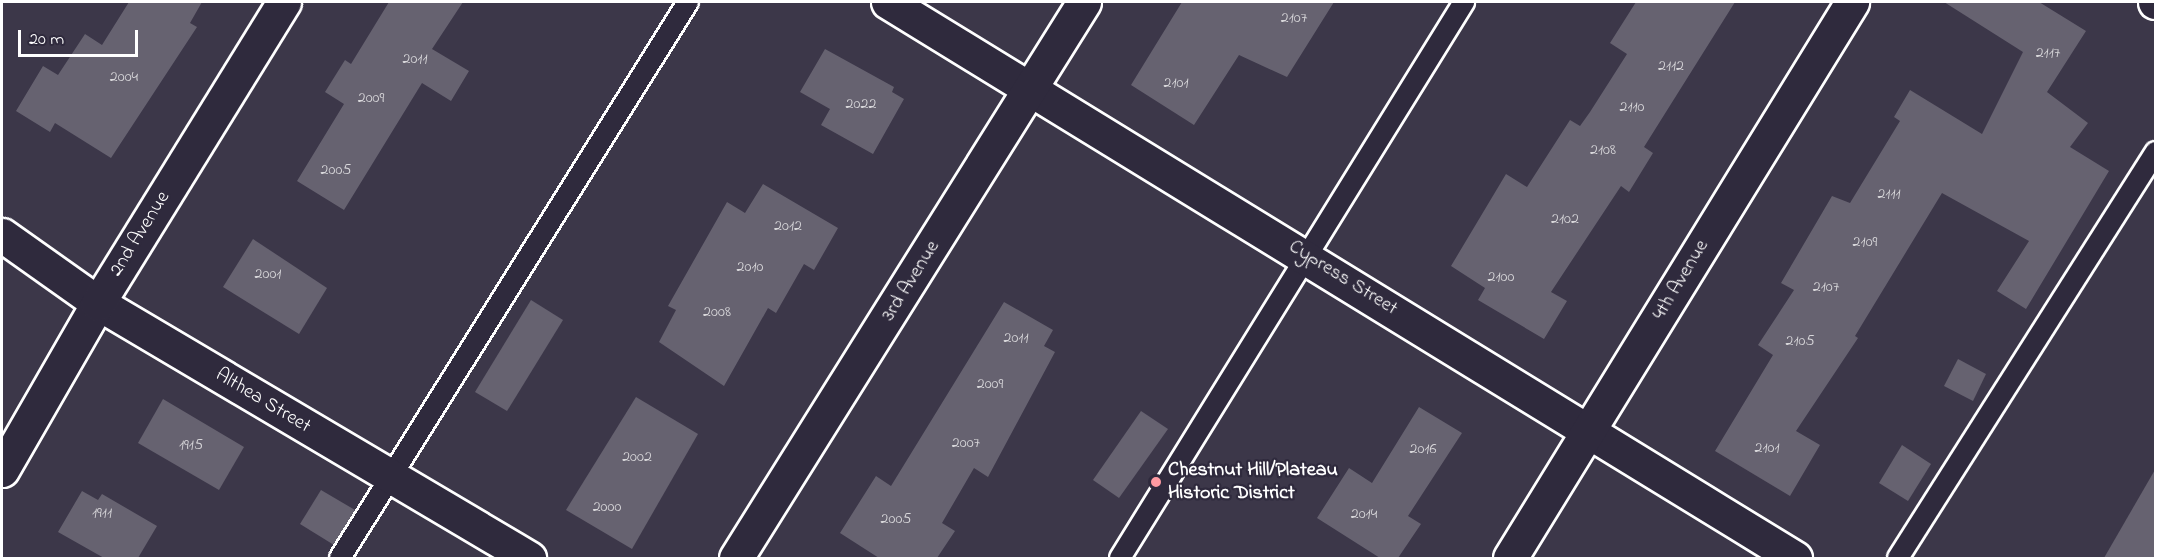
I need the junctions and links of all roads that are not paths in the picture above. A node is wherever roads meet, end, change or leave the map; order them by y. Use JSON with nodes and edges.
{"nodes":[{"id":1,"x":284,"y":2,"type":"edge"},
{"id":2,"x":688,"y":2,"type":"edge"},
{"id":3,"x":888,"y":2,"type":"edge"},
{"id":4,"x":1084,"y":2,"type":"edge"},
{"id":5,"x":1464,"y":2,"type":"edge"},
{"id":6,"x":1852,"y":2,"type":"edge"},
{"id":7,"x":1030,"y":92,"type":"junction"},
{"id":8,"x":2156,"y":152,"type":"edge"},
{"id":9,"x":2,"y":235,"type":"edge"},
{"id":10,"x":1306,"y":255,"type":"junction"},
{"id":11,"x":98,"y":303,"type":"junction"},
{"id":12,"x":1589,"y":431,"type":"junction"},
{"id":13,"x":2,"y":470,"type":"edge"},
{"id":14,"x":391,"y":476,"type":"junction"},
{"id":15,"x":340,"y":558,"type":"edge"},
{"id":16,"x":529,"y":558,"type":"edge"},
{"id":17,"x":736,"y":558,"type":"edge"},
{"id":18,"x":1120,"y":558,"type":"edge"},
{"id":19,"x":1510,"y":558,"type":"edge"},
{"id":20,"x":1795,"y":558,"type":"edge"},
{"id":21,"x":1898,"y":558,"type":"edge"}],
"edges":[{"from":1,"to":11,"type":"street","name":"2nd Avenue"},
{"from":2,"to":14,"type":"lane"},
{"from":3,"to":7,"type":"street","name":"Cypress Street"},
{"from":4,"to":7,"type":"street","name":"3rd Avenue"},
{"from":5,"to":10,"type":"lane"},
{"from":6,"to":12,"type":"street","name":"4th Avenue"},
{"from":7,"to":10,"type":"street","name":"Cypress Street"},
{"from":7,"to":17,"type":"street","name":"3rd Avenue"},
{"from":8,"to":21,"type":"lane"},
{"from":9,"to":11,"type":"street","name":"Althea Street"},
{"from":10,"to":12,"type":"street","name":"Cypress Street"},
{"from":10,"to":18,"type":"lane"},
{"from":11,"to":13,"type":"street","name":"2nd Avenue"},
{"from":11,"to":14,"type":"street","name":"Althea Street"},
{"from":12,"to":19,"type":"street","name":"4th Avenue"},
{"from":12,"to":20,"type":"street","name":"Cypress Street"},
{"from":14,"to":15,"type":"lane"},
{"from":14,"to":16,"type":"street","name":"Althea Street"}]}
